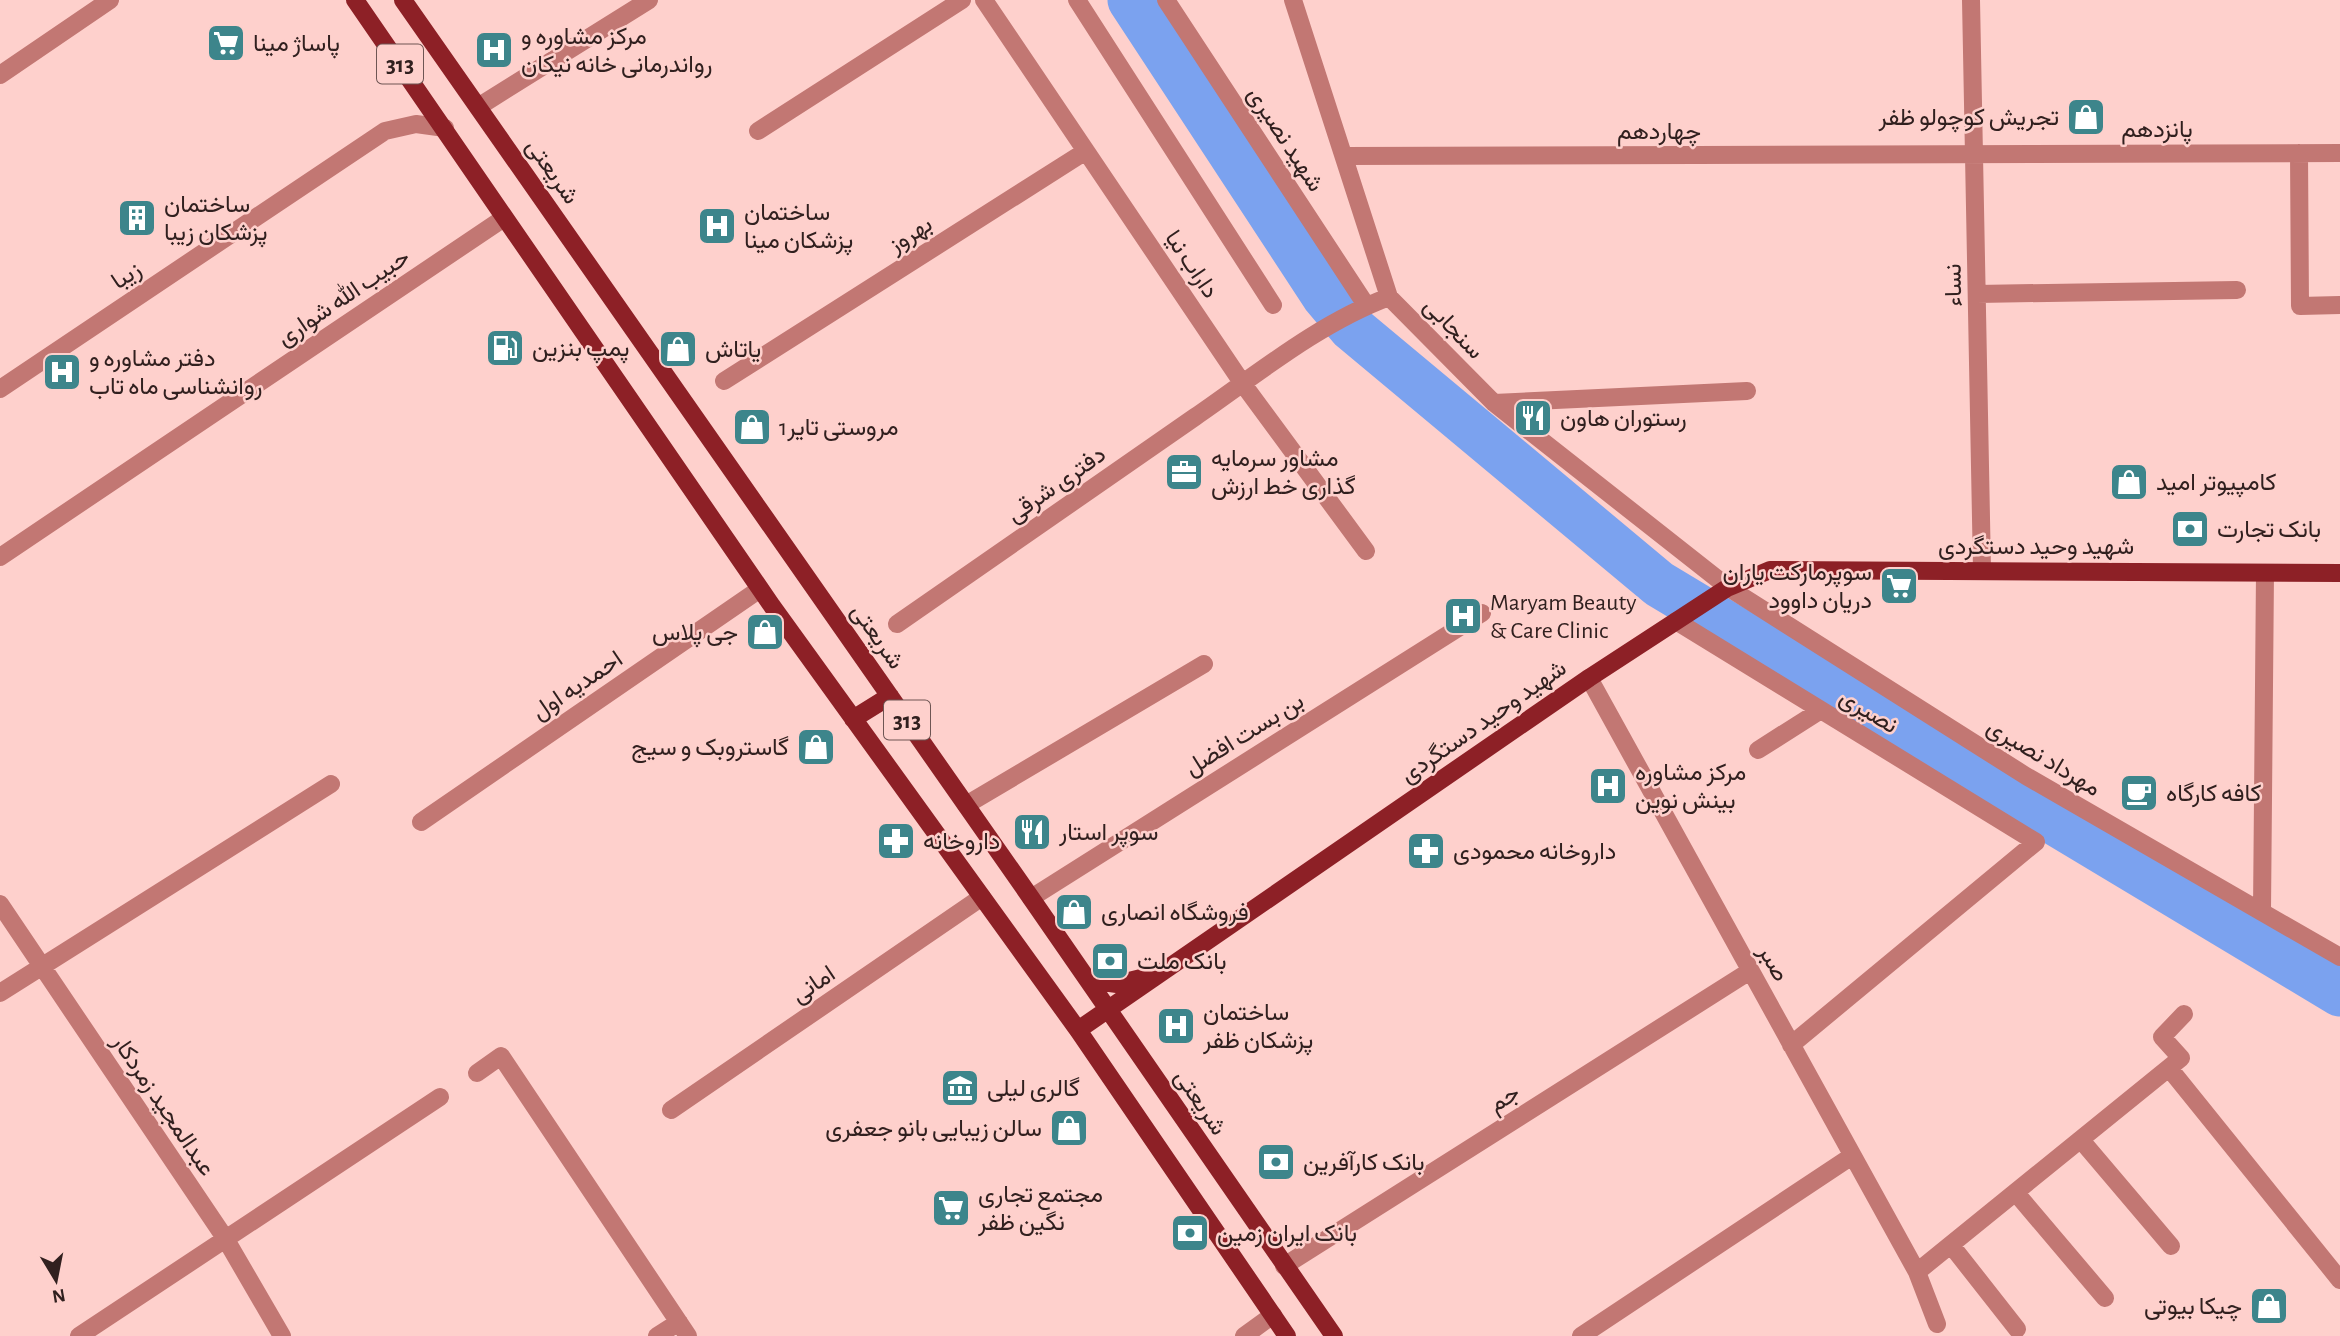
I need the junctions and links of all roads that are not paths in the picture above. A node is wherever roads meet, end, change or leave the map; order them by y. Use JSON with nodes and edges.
{"nodes":[{"id":1,"x":110,"y":0,"type":"edge"},
{"id":2,"x":355,"y":0,"type":"edge"},
{"id":3,"x":403,"y":0,"type":"edge"},
{"id":4,"x":649,"y":0,"type":"edge"},
{"id":5,"x":962,"y":0,"type":"edge"},
{"id":6,"x":984,"y":0,"type":"edge"},
{"id":7,"x":1077,"y":0,"type":"edge"},
{"id":8,"x":1166,"y":0,"type":"edge"},
{"id":9,"x":1293,"y":0,"type":"edge"},
{"id":10,"x":1971,"y":0,"type":"edge"},
{"id":11,"x":0,"y":75,"type":"edge"},
{"id":12,"x":478,"y":107,"type":"junction"},
{"id":13,"x":445,"y":128,"type":"junction"},
{"id":14,"x":758,"y":131,"type":"dead end"},
{"id":15,"x":1086,"y":151,"type":"junction"},
{"id":16,"x":2299,"y":153,"type":"junction"},
{"id":17,"x":2340,"y":153,"type":"edge"},
{"id":18,"x":1974,"y":154,"type":"junction"},
{"id":19,"x":1345,"y":156,"type":"junction"},
{"id":20,"x":503,"y":218,"type":"junction"},
{"id":21,"x":2237,"y":290,"type":"dead end"},
{"id":22,"x":1977,"y":294,"type":"junction"},
{"id":23,"x":1389,"y":297,"type":"junction"},
{"id":24,"x":1273,"y":305,"type":"dead end"},
{"id":25,"x":2340,"y":305,"type":"edge"},
{"id":26,"x":1366,"y":306,"type":"junction"},
{"id":27,"x":724,"y":381,"type":"dead end"},
{"id":28,"x":1243,"y":384,"type":"junction"},
{"id":29,"x":0,"y":389,"type":"edge"},
{"id":30,"x":1747,"y":391,"type":"dead end"},
{"id":31,"x":1494,"y":403,"type":"junction"},
{"id":32,"x":1366,"y":551,"type":"dead end"},
{"id":33,"x":0,"y":557,"type":"edge"},
{"id":34,"x":1982,"y":570,"type":"junction"},
{"id":35,"x":2265,"y":573,"type":"junction"},
{"id":36,"x":2340,"y":573,"type":"edge"},
{"id":37,"x":1728,"y":588,"type":"junction"},
{"id":38,"x":760,"y":589,"type":"junction"},
{"id":39,"x":1482,"y":613,"type":"dead end"},
{"id":40,"x":1677,"y":621,"type":"junction"},
{"id":41,"x":897,"y":624,"type":"dead end"},
{"id":42,"x":1204,"y":663,"type":"dead end"},
{"id":43,"x":1589,"y":677,"type":"junction"},
{"id":44,"x":890,"y":696,"type":"junction"},
{"id":45,"x":1821,"y":710,"type":"junction"},
{"id":46,"x":853,"y":719,"type":"junction"},
{"id":47,"x":1758,"y":750,"type":"dead end"},
{"id":48,"x":331,"y":784,"type":"dead end"},
{"id":49,"x":966,"y":805,"type":"junction"},
{"id":50,"x":421,"y":822,"type":"dead end"},
{"id":51,"x":982,"y":897,"type":"junction"},
{"id":52,"x":1031,"y":898,"type":"junction"},
{"id":53,"x":0,"y":904,"type":"edge"},
{"id":54,"x":2262,"y":911,"type":"junction"},
{"id":55,"x":2340,"y":957,"type":"edge"},
{"id":56,"x":41,"y":967,"type":"junction"},
{"id":57,"x":1750,"y":971,"type":"junction"},
{"id":58,"x":1162,"y":972,"type":"junction"},
{"id":59,"x":1088,"y":980,"type":"junction"},
{"id":60,"x":0,"y":993,"type":"edge"},
{"id":61,"x":1108,"y":1009,"type":"junction"},
{"id":62,"x":2184,"y":1014,"type":"dead end"},
{"id":63,"x":1078,"y":1030,"type":"junction"},
{"id":64,"x":1791,"y":1045,"type":"junction"},
{"id":65,"x":2169,"y":1068,"type":"junction"},
{"id":66,"x":477,"y":1073,"type":"dead end"},
{"id":67,"x":440,"y":1097,"type":"dead end"},
{"id":68,"x":671,"y":1111,"type":"dead end"},
{"id":69,"x":2081,"y":1140,"type":"junction"},
{"id":70,"x":1852,"y":1156,"type":"junction"},
{"id":71,"x":2016,"y":1193,"type":"junction"},
{"id":72,"x":225,"y":1238,"type":"junction"},
{"id":73,"x":1951,"y":1245,"type":"junction"},
{"id":74,"x":2171,"y":1246,"type":"dead end"},
{"id":75,"x":1284,"y":1266,"type":"junction"},
{"id":76,"x":1917,"y":1272,"type":"junction"},
{"id":77,"x":2340,"y":1280,"type":"edge"},
{"id":78,"x":2105,"y":1298,"type":"dead end"},
{"id":79,"x":1273,"y":1315,"type":"junction"},
{"id":80,"x":1937,"y":1324,"type":"dead end"},
{"id":81,"x":683,"y":1329,"type":"edge"},
{"id":82,"x":2017,"y":1329,"type":"dead end"},
{"id":83,"x":79,"y":1336,"type":"edge"},
{"id":84,"x":282,"y":1336,"type":"edge"},
{"id":85,"x":657,"y":1336,"type":"edge"},
{"id":86,"x":1244,"y":1336,"type":"edge"},
{"id":87,"x":1287,"y":1336,"type":"edge"},
{"id":88,"x":1334,"y":1336,"type":"edge"},
{"id":89,"x":1581,"y":1336,"type":"edge"}],
"edges":[{"from":1,"to":11,"type":"street"},
{"from":2,"to":13,"type":"main road","number":"313"},
{"from":3,"to":12,"type":"main road","name":"شریعتی","number":"313"},
{"from":4,"to":12,"type":"street"},
{"from":5,"to":14,"type":"street"},
{"from":6,"to":15,"type":"street","name":"داراب نیا"},
{"from":7,"to":24,"type":"street"},
{"from":8,"to":26,"type":"street","name":"شهید نصیری"},
{"from":9,"to":19,"type":"street","name":"سنجابی"},
{"from":10,"to":18,"type":"street","name":"نساء"},
{"from":12,"to":44,"type":"main road","name":"شریعتی","number":"313"},
{"from":13,"to":20,"type":"main road","number":"313"},
{"from":13,"to":29,"type":"street","name":"زیبا"},
{"from":15,"to":27,"type":"street","name":"بهروز"},
{"from":15,"to":28,"type":"street","name":"داراب نیا"},
{"from":16,"to":17,"type":"street","name":"پانزدهم"},
{"from":16,"to":18,"type":"street","name":"پانزدهم"},
{"from":16,"to":25,"type":"street"},
{"from":18,"to":19,"type":"street","name":"چهاردهم"},
{"from":18,"to":22,"type":"street","name":"نساء"},
{"from":19,"to":23,"type":"street","name":"سنجابی"},
{"from":20,"to":33,"type":"street","name":"حبیب الله شواری"},
{"from":20,"to":38,"type":"main road","number":"313"},
{"from":21,"to":22,"type":"street"},
{"from":22,"to":34,"type":"street","name":"نساء"},
{"from":23,"to":26,"type":"street","name":"دفتری شرقی"},
{"from":23,"to":31,"type":"street","name":"سنجابی"},
{"from":26,"to":28,"type":"street","name":"دفتری شرقی"},
{"from":28,"to":32,"type":"street","name":"داراب نیا"},
{"from":28,"to":41,"type":"street","name":"دفتری شرقی"},
{"from":30,"to":31,"type":"street"},
{"from":31,"to":37,"type":"street","name":"سنجابی"},
{"from":34,"to":35,"type":"main road","name":"شهید وحید دستگردی"},
{"from":34,"to":37,"type":"main road","name":"شهید وحید دستگردی"},
{"from":35,"to":36,"type":"main road","name":"شهید وحید دستگردی"},
{"from":35,"to":54,"type":"street"},
{"from":37,"to":40,"type":"main road","name":"شهید وحید دستگردی"},
{"from":37,"to":54,"type":"street","name":"مهرداد نصیری"},
{"from":38,"to":46,"type":"main road","number":"313"},
{"from":38,"to":50,"type":"street","name":"احمدیه اول"},
{"from":39,"to":52,"type":"street","name":"بن بست افضل"},
{"from":40,"to":43,"type":"main road","name":"شهید وحید دستگردی"},
{"from":40,"to":45,"type":"street","name":"نصیری"},
{"from":42,"to":49,"type":"street"},
{"from":43,"to":57,"type":"street","name":"صبر"},
{"from":43,"to":58,"type":"main road","name":"شهید وحید دستگردی"},
{"from":44,"to":46,"type":"main road"},
{"from":44,"to":49,"type":"main road","name":"شریعتی","number":"313"},
{"from":45,"to":47,"type":"street"},
{"from":45,"to":64,"type":"street","name":"نصیری"},
{"from":46,"to":51,"type":"main road","number":"313"},
{"from":48,"to":56,"type":"street"},
{"from":49,"to":52,"type":"main road","name":"شریعتی","number":"313"},
{"from":51,"to":63,"type":"main road","number":"313"},
{"from":51,"to":68,"type":"street","name":"امانی"},
{"from":52,"to":59,"type":"main road","name":"شریعتی","number":"313"},
{"from":53,"to":56,"type":"street","name":"عبدالمجید زمردکار"},
{"from":54,"to":55,"type":"street","name":"مهرداد نصیری"},
{"from":56,"to":60,"type":"street"},
{"from":56,"to":72,"type":"street","name":"عبدالمجید زمردکار"},
{"from":57,"to":64,"type":"street","name":"صبر"},
{"from":57,"to":75,"type":"street","name":"جم"},
{"from":58,"to":59,"type":"main road"},
{"from":58,"to":61,"type":"main road","name":"شهید وحید دستگردی"},
{"from":59,"to":61,"type":"main road","name":"شریعتی","number":"313"},
{"from":61,"to":63,"type":"main road","name":"شهید وحید دستگردی"},
{"from":61,"to":75,"type":"main road","name":"شریعتی","number":"313"},
{"from":62,"to":65,"type":"street"},
{"from":63,"to":79,"type":"main road","number":"313"},
{"from":64,"to":70,"type":"street","name":"صبر"},
{"from":65,"to":69,"type":"street"},
{"from":65,"to":77,"type":"street"},
{"from":66,"to":81,"type":"street"},
{"from":67,"to":72,"type":"street"},
{"from":69,"to":71,"type":"street"},
{"from":69,"to":74,"type":"street"},
{"from":70,"to":76,"type":"street","name":"صبر"},
{"from":70,"to":89,"type":"street"},
{"from":71,"to":73,"type":"street"},
{"from":71,"to":78,"type":"street"},
{"from":72,"to":83,"type":"street"},
{"from":72,"to":84,"type":"street","name":"عبدالمجید زمردکار"},
{"from":73,"to":76,"type":"street"},
{"from":73,"to":82,"type":"street"},
{"from":75,"to":88,"type":"main road","name":"شریعتی","number":"313"},
{"from":76,"to":80,"type":"street","name":"صبر"},
{"from":79,"to":86,"type":"street"},
{"from":79,"to":87,"type":"main road","number":"313"},
{"from":81,"to":85,"type":"street"}]}
